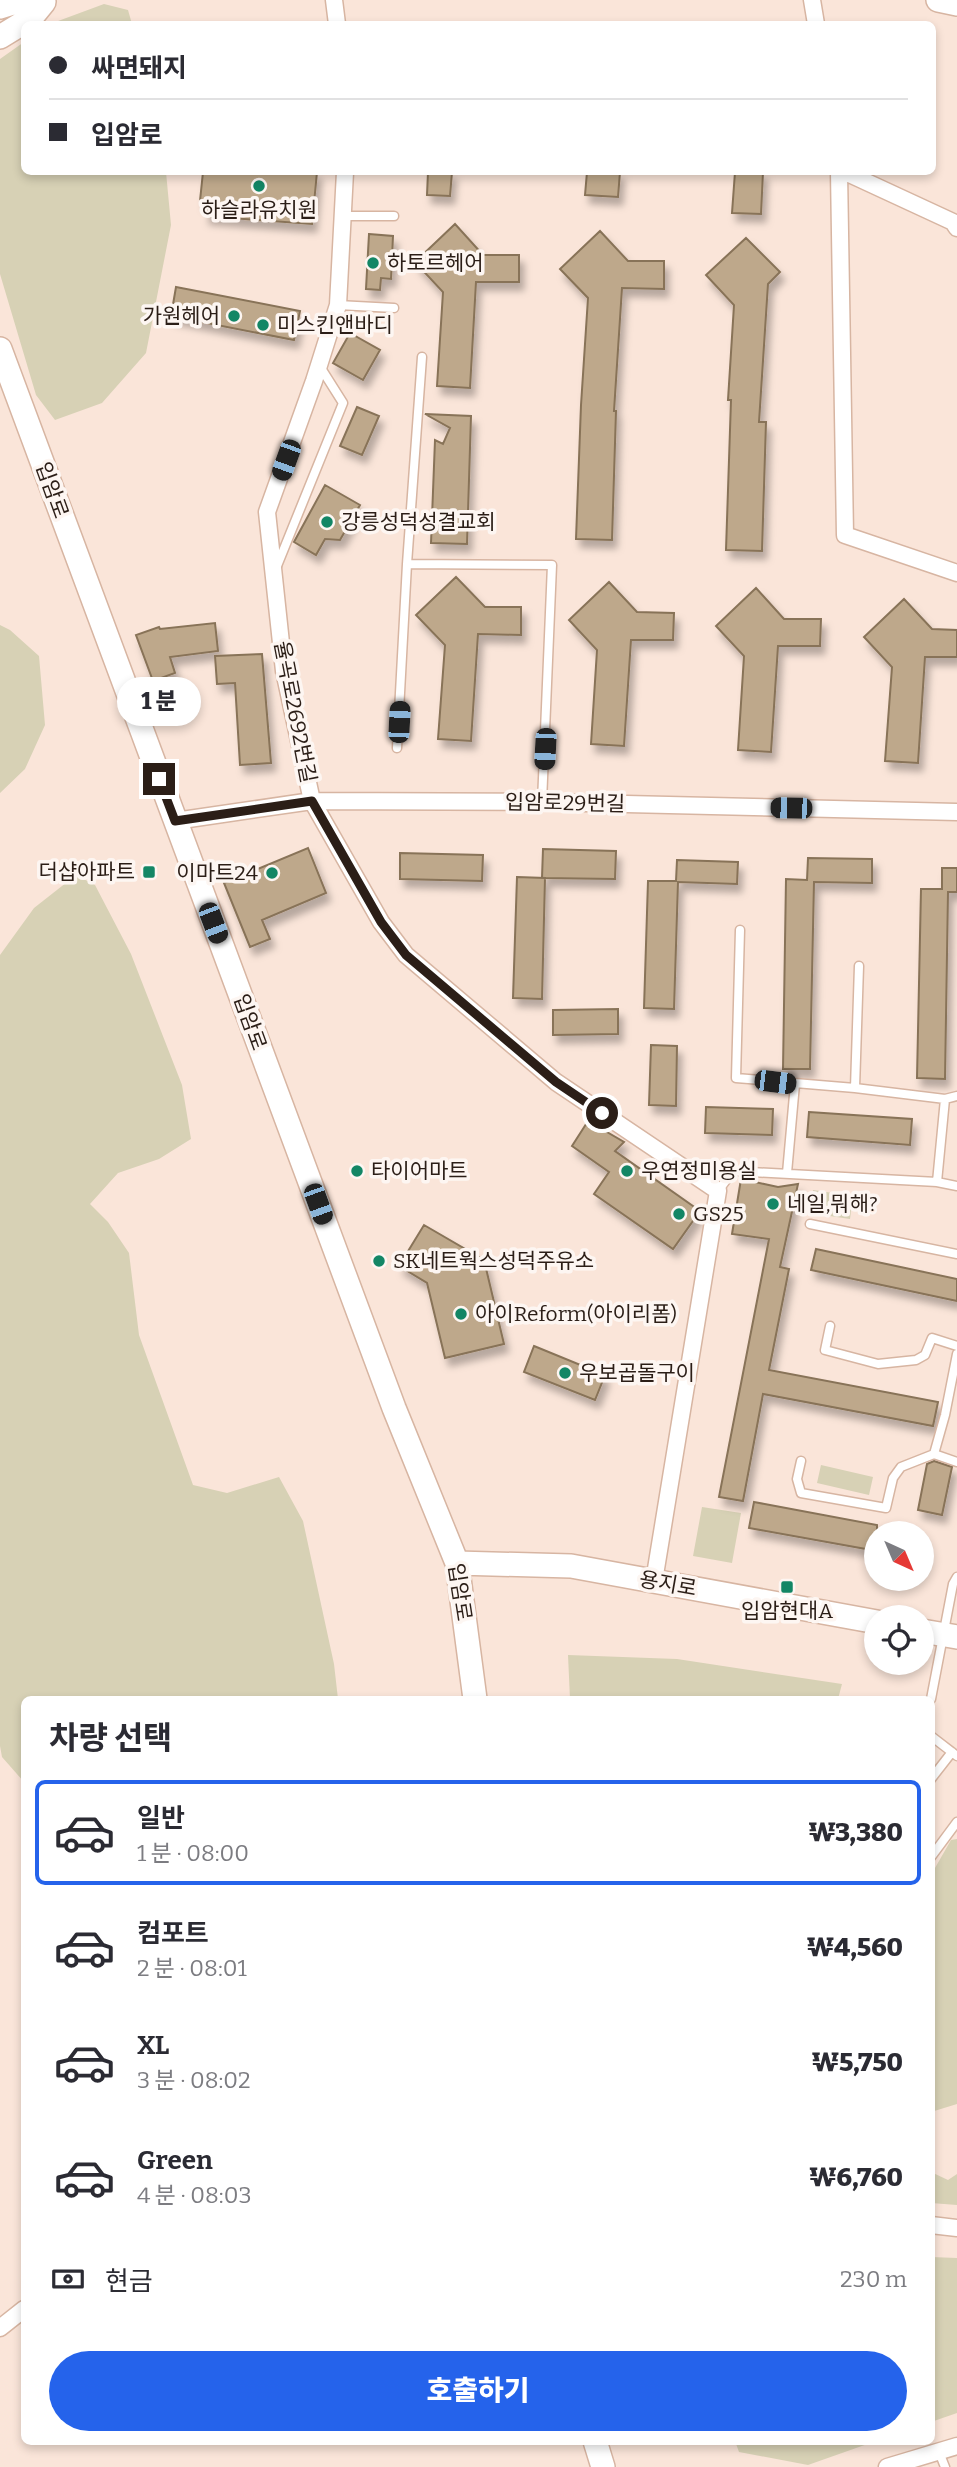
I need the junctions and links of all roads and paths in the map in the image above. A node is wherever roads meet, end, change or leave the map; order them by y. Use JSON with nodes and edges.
{"nodes":[{"id":1,"x":334,"y":0,"type":"edge"},
{"id":2,"x":812,"y":0,"type":"edge"},
{"id":3,"x":938,"y":0,"type":"edge"},
{"id":4,"x":45,"y":1,"type":"edge"},
{"id":5,"x":957,"y":4,"type":"edge"},
{"id":6,"x":0,"y":7,"type":"edge"},
{"id":7,"x":26,"y":21,"type":"edge"},
{"id":8,"x":337,"y":21,"type":"edge"},
{"id":9,"x":816,"y":21,"type":"edge"},
{"id":10,"x":21,"y":24,"type":"edge"},
{"id":11,"x":0,"y":37,"type":"edge"},
{"id":12,"x":345,"y":175,"type":"edge"},
{"id":13,"x":839,"y":175,"type":"edge"},
{"id":14,"x":851,"y":175,"type":"edge"},
{"id":15,"x":344,"y":216,"type":"junction"},
{"id":16,"x":394,"y":216,"type":"dead end"},
{"id":17,"x":957,"y":228,"type":"edge"},
{"id":18,"x":338,"y":305,"type":"junction"},
{"id":19,"x":394,"y":309,"type":"dead end"},
{"id":20,"x":0,"y":349,"type":"edge"},
{"id":21,"x":422,"y":357,"type":"dead end"},
{"id":22,"x":319,"y":365,"type":"junction"},
{"id":23,"x":407,"y":564,"type":"junction"},
{"id":24,"x":957,"y":573,"type":"edge"},
{"id":25,"x":273,"y":575,"type":"junction"},
{"id":26,"x":397,"y":748,"type":"dead end"},
{"id":27,"x":312,"y":801,"type":"junction"},
{"id":28,"x":542,"y":802,"type":"junction"},
{"id":29,"x":957,"y":812,"type":"edge"},
{"id":30,"x":175,"y":821,"type":"junction"},
{"id":31,"x":740,"y":930,"type":"dead end"},
{"id":32,"x":859,"y":966,"type":"dead end"},
{"id":33,"x":795,"y":1084,"type":"junction"},
{"id":34,"x":855,"y":1088,"type":"junction"},
{"id":35,"x":957,"y":1096,"type":"edge"},
{"id":36,"x":945,"y":1099,"type":"junction"},
{"id":37,"x":787,"y":1173,"type":"junction"},
{"id":38,"x":937,"y":1182,"type":"junction"},
{"id":39,"x":957,"y":1186,"type":"edge"},
{"id":40,"x":718,"y":1191,"type":"junction"},
{"id":41,"x":810,"y":1224,"type":"dead end"},
{"id":42,"x":957,"y":1254,"type":"edge"},
{"id":43,"x":830,"y":1326,"type":"dead end"},
{"id":44,"x":957,"y":1346,"type":"edge"},
{"id":45,"x":957,"y":1354,"type":"edge"},
{"id":46,"x":934,"y":1454,"type":"junction"},
{"id":47,"x":801,"y":1461,"type":"dead end"},
{"id":48,"x":957,"y":1462,"type":"edge"},
{"id":49,"x":457,"y":1563,"type":"junction"},
{"id":50,"x":957,"y":1577,"type":"edge"},
{"id":51,"x":654,"y":1581,"type":"junction"},
{"id":52,"x":864,"y":1620,"type":"edge"},
{"id":53,"x":941,"y":1634,"type":"edge"},
{"id":54,"x":475,"y":1696,"type":"edge"},
{"id":55,"x":931,"y":1696,"type":"edge"},
{"id":56,"x":935,"y":1739,"type":"edge"},
{"id":57,"x":954,"y":1754,"type":"edge"},
{"id":58,"x":935,"y":1775,"type":"edge"},
{"id":59,"x":957,"y":1822,"type":"edge"},
{"id":60,"x":935,"y":1852,"type":"edge"},
{"id":61,"x":935,"y":2225,"type":"edge"},
{"id":62,"x":957,"y":2228,"type":"edge"},
{"id":63,"x":21,"y":2311,"type":"edge"},
{"id":64,"x":0,"y":2328,"type":"edge"},
{"id":65,"x":596,"y":2445,"type":"edge"},
{"id":66,"x":957,"y":2446,"type":"edge"},
{"id":67,"x":942,"y":2460,"type":"edge"},
{"id":68,"x":603,"y":2467,"type":"edge"},
{"id":69,"x":887,"y":2467,"type":"edge"}],
"edges":[{"from":1,"to":8,"type":"street"},
{"from":2,"to":9,"type":"street"},
{"from":3,"to":5,"type":"street"},
{"from":4,"to":6,"type":"street"},
{"from":4,"to":7,"type":"street"},
{"from":10,"to":11,"type":"street"},
{"from":12,"to":15,"type":"street","name":"율곡로2692번길"},
{"from":13,"to":24,"type":"street"},
{"from":14,"to":17,"type":"street"},
{"from":15,"to":16,"type":"lane"},
{"from":15,"to":18,"type":"street","name":"율곡로2692번길"},
{"from":18,"to":19,"type":"lane"},
{"from":18,"to":22,"type":"street","name":"율곡로2692번길"},
{"from":20,"to":30,"type":"street","name":"입암로"},
{"from":21,"to":23,"type":"lane"},
{"from":22,"to":25,"type":"street","name":"율곡로2692번길"},
{"from":22,"to":25,"type":"lane"},
{"from":23,"to":26,"type":"lane"},
{"from":23,"to":28,"type":"lane"},
{"from":25,"to":27,"type":"street","name":"율곡로2692번길"},
{"from":27,"to":28,"type":"street","name":"입암로29번길"},
{"from":27,"to":30,"type":"street","name":"입암로29번길"},
{"from":27,"to":40,"type":"street","name":"율곡로2692번길"},
{"from":28,"to":29,"type":"street","name":"입암로29번길"},
{"from":30,"to":49,"type":"street","name":"입암로"},
{"from":31,"to":33,"type":"lane"},
{"from":32,"to":34,"type":"lane"},
{"from":33,"to":34,"type":"lane"},
{"from":33,"to":37,"type":"lane"},
{"from":34,"to":36,"type":"lane"},
{"from":35,"to":36,"type":"lane"},
{"from":36,"to":38,"type":"lane"},
{"from":37,"to":38,"type":"lane"},
{"from":37,"to":40,"type":"lane"},
{"from":38,"to":39,"type":"lane"},
{"from":40,"to":51,"type":"street"},
{"from":41,"to":42,"type":"lane"},
{"from":43,"to":44,"type":"lane"},
{"from":45,"to":46,"type":"lane"},
{"from":46,"to":47,"type":"lane"},
{"from":46,"to":48,"type":"lane"},
{"from":49,"to":51,"type":"street","name":"용지로"},
{"from":49,"to":54,"type":"street","name":"입암로"},
{"from":50,"to":53,"type":"lane"},
{"from":51,"to":52,"type":"street","name":"용지로"},
{"from":53,"to":55,"type":"lane"},
{"from":56,"to":57,"type":"lane"},
{"from":57,"to":58,"type":"lane"},
{"from":59,"to":60,"type":"lane"},
{"from":61,"to":62,"type":"street"},
{"from":63,"to":64,"type":"street"},
{"from":65,"to":68,"type":"street"},
{"from":66,"to":67,"type":"street"},
{"from":67,"to":69,"type":"street"}]}
